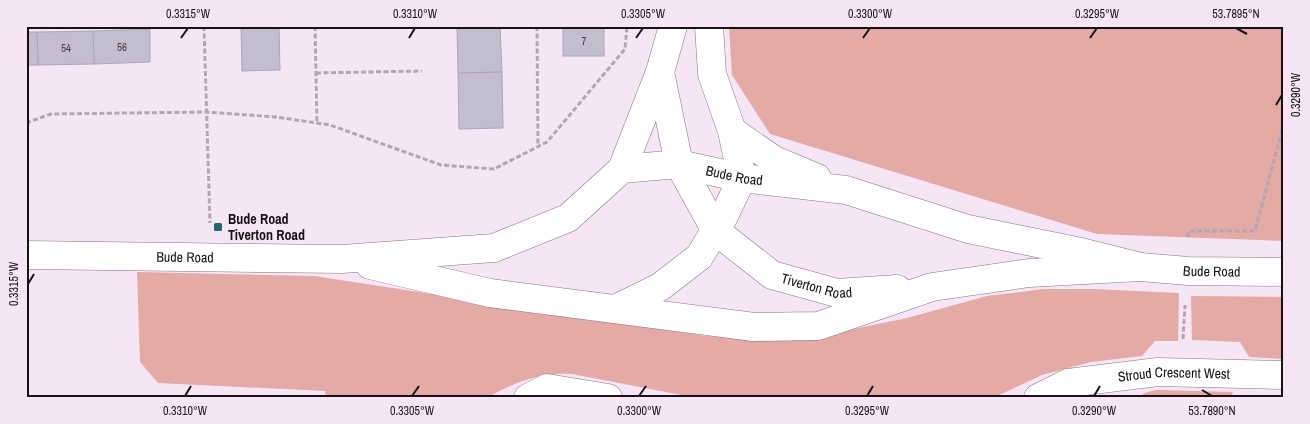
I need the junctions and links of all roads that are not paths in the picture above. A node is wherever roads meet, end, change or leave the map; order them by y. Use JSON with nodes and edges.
{"nodes":[{"id":1,"x":673,"y":26,"type":"edge"},
{"id":2,"x":709,"y":26,"type":"edge"},
{"id":3,"x":660,"y":72,"type":"junction"},
{"id":4,"x":732,"y":131,"type":"junction"},
{"id":5,"x":679,"y":164,"type":"junction"},
{"id":6,"x":622,"y":169,"type":"junction"},
{"id":7,"x":742,"y":178,"type":"junction"},
{"id":8,"x":846,"y":190,"type":"junction"},
{"id":9,"x":716,"y":231,"type":"junction"},
{"id":10,"x":26,"y":255,"type":"edge"},
{"id":11,"x":342,"y":259,"type":"junction"},
{"id":12,"x":1141,"y":267,"type":"junction"},
{"id":13,"x":1284,"y":272,"type":"edge"},
{"id":14,"x":932,"y":287,"type":"junction"},
{"id":15,"x":615,"y":309,"type":"junction"},
{"id":16,"x":1284,"y":375,"type":"edge"},
{"id":17,"x":528,"y":398,"type":"edge"},
{"id":18,"x":608,"y":398,"type":"edge"},
{"id":19,"x":1038,"y":398,"type":"edge"}],
"edges":[{"from":1,"to":3,"type":"street","name":"Tiverton Road"},
{"from":2,"to":4,"type":"street"},
{"from":3,"to":5,"type":"street","name":"Tiverton Road"},
{"from":3,"to":6,"type":"street","name":"Tiverton Road"},
{"from":4,"to":7,"type":"street"},
{"from":4,"to":8,"type":"street"},
{"from":5,"to":6,"type":"street","name":"Bude Road"},
{"from":5,"to":7,"type":"street","name":"Bude Road"},
{"from":5,"to":9,"type":"street","name":"Tiverton Road"},
{"from":6,"to":11,"type":"street","name":"Bude Road"},
{"from":7,"to":8,"type":"street","name":"Bude Road"},
{"from":7,"to":9,"type":"street"},
{"from":8,"to":12,"type":"street","name":"Bude Road"},
{"from":9,"to":14,"type":"street","name":"Tiverton Road"},
{"from":9,"to":15,"type":"street"},
{"from":10,"to":11,"type":"street","name":"Bude Road"},
{"from":11,"to":15,"type":"street","name":"Bude Road"},
{"from":12,"to":13,"type":"street","name":"Bude Road"},
{"from":12,"to":14,"type":"street","name":"Bude Road"},
{"from":14,"to":15,"type":"street","name":"Bude Road"},
{"from":16,"to":19,"type":"street","name":"Stroud Crescent West"},
{"from":17,"to":18,"type":"street"}]}
